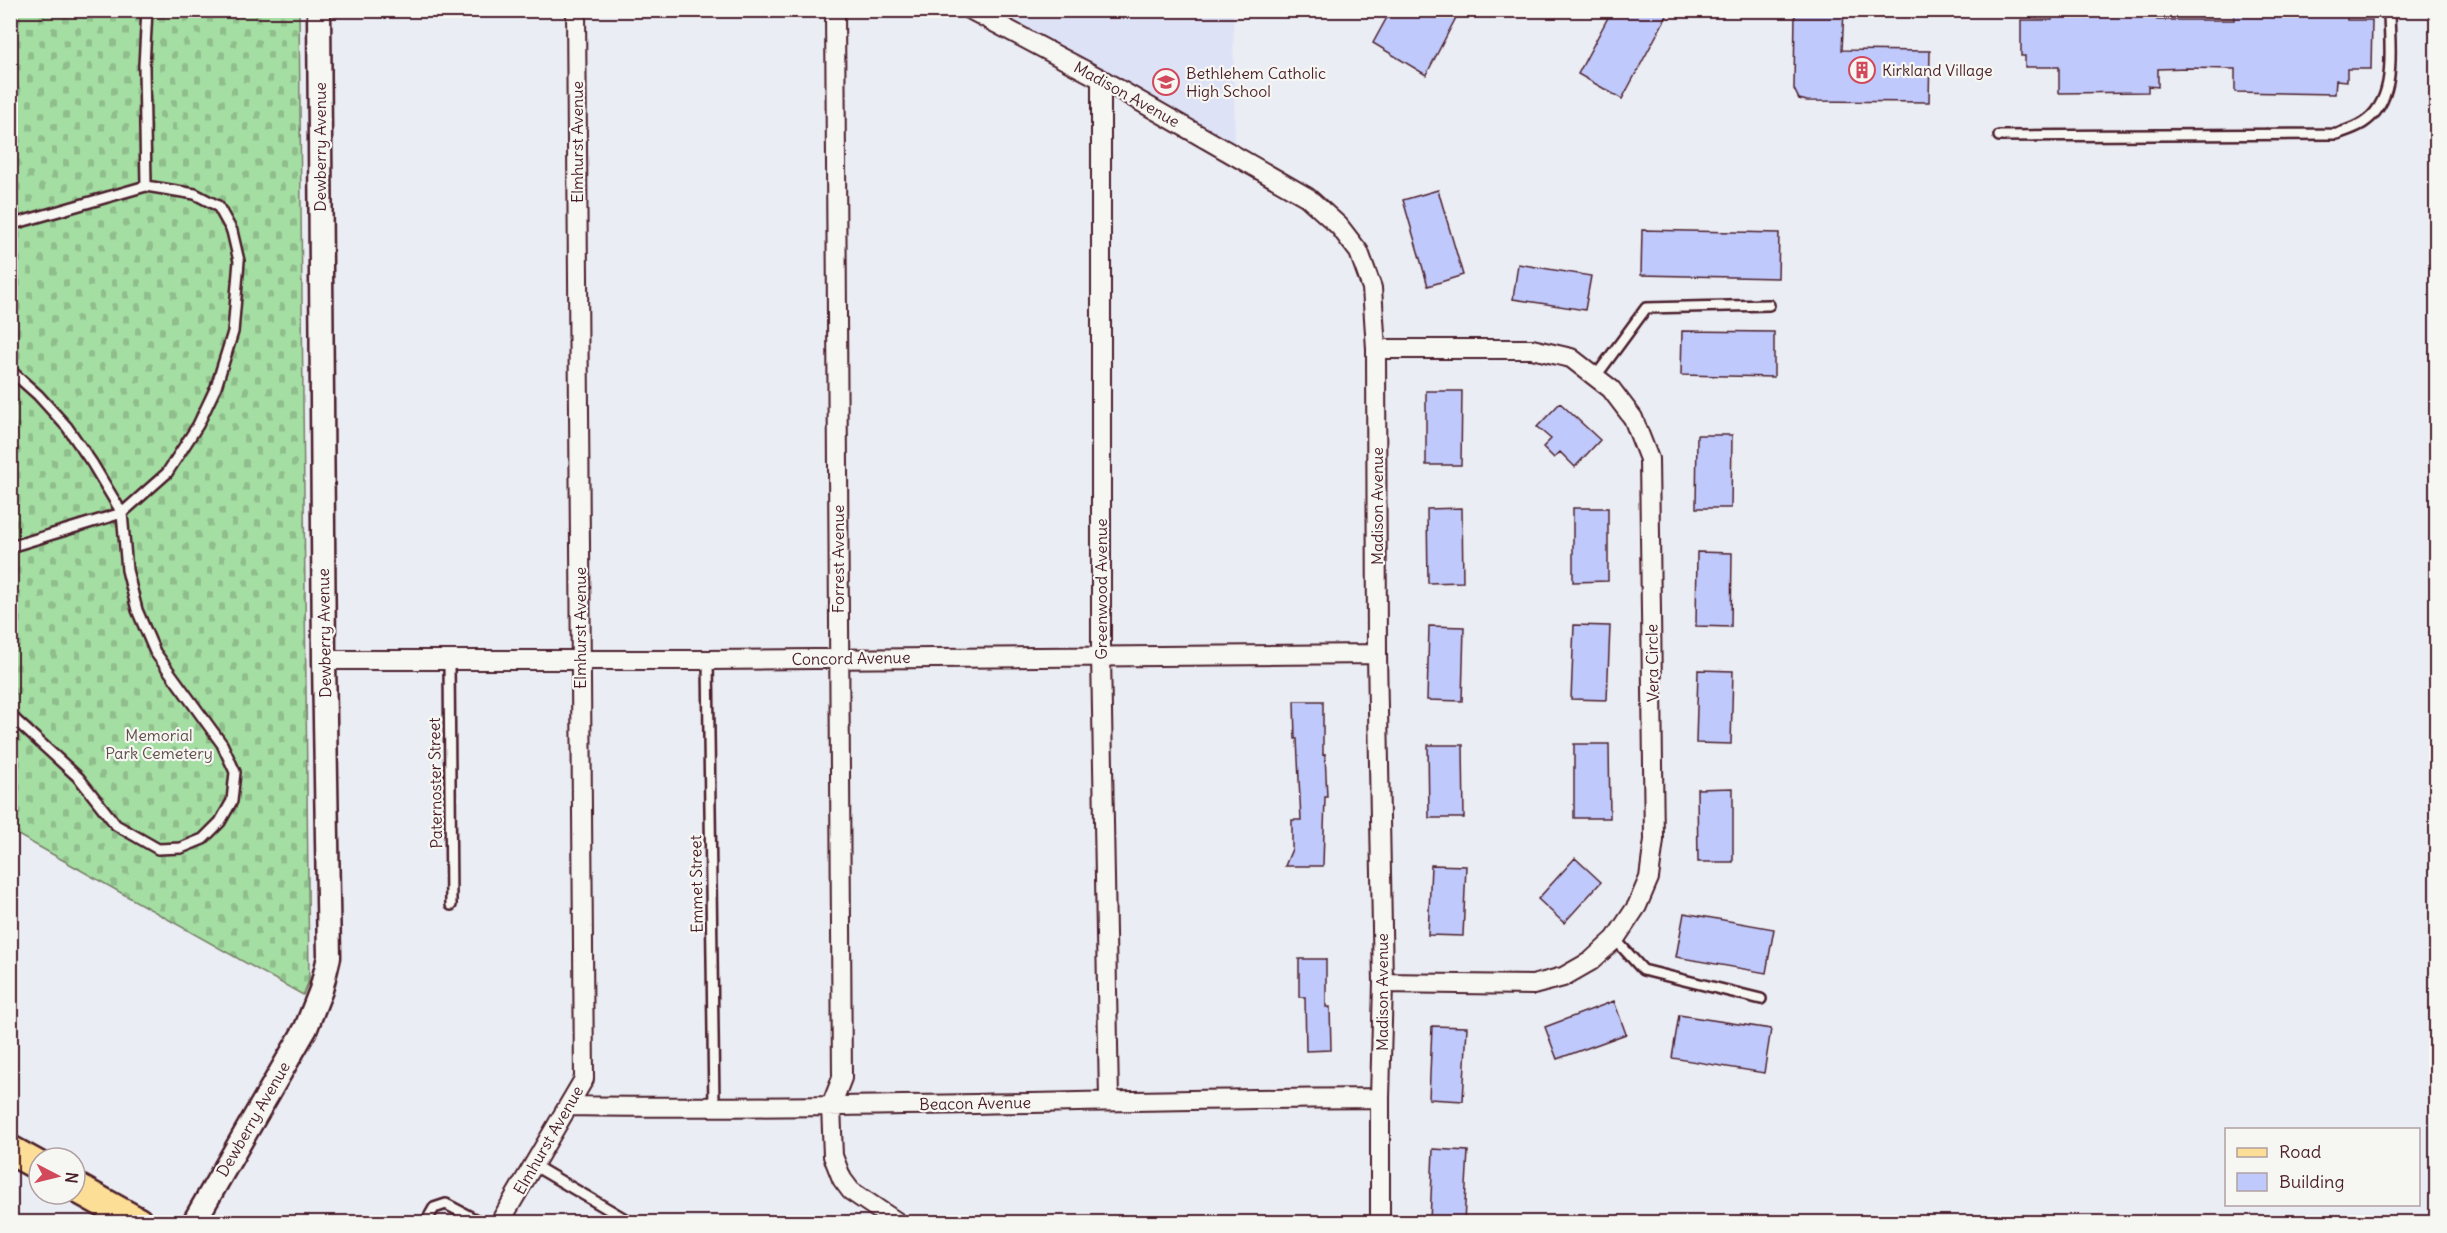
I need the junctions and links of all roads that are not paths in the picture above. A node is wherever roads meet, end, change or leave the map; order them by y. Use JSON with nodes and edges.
{"nodes":[{"id":1,"x":147,"y":10,"type":"edge"},
{"id":2,"x":319,"y":10,"type":"edge"},
{"id":3,"x":576,"y":10,"type":"edge"},
{"id":4,"x":835,"y":10,"type":"edge"},
{"id":5,"x":971,"y":10,"type":"edge"},
{"id":6,"x":2389,"y":10,"type":"edge"},
{"id":7,"x":1101,"y":79,"type":"junction"},
{"id":8,"x":1999,"y":136,"type":"dead end"},
{"id":9,"x":146,"y":186,"type":"junction"},
{"id":10,"x":10,"y":225,"type":"edge"},
{"id":11,"x":1769,"y":305,"type":"dead end"},
{"id":12,"x":1376,"y":349,"type":"junction"},
{"id":13,"x":10,"y":370,"type":"edge"},
{"id":14,"x":1596,"y":376,"type":"junction"},
{"id":15,"x":122,"y":513,"type":"junction"},
{"id":16,"x":10,"y":547,"type":"edge"},
{"id":17,"x":1377,"y":654,"type":"junction"},
{"id":18,"x":1101,"y":655,"type":"junction"},
{"id":19,"x":838,"y":658,"type":"junction"},
{"id":20,"x":580,"y":659,"type":"junction"},
{"id":21,"x":324,"y":660,"type":"junction"},
{"id":22,"x":708,"y":660,"type":"junction"},
{"id":23,"x":449,"y":661,"type":"junction"},
{"id":24,"x":10,"y":715,"type":"edge"},
{"id":25,"x":451,"y":905,"type":"dead end"},
{"id":26,"x":1615,"y":939,"type":"junction"},
{"id":27,"x":1383,"y":982,"type":"junction"},
{"id":28,"x":1761,"y":999,"type":"dead end"},
{"id":29,"x":1380,"y":1098,"type":"junction"},
{"id":30,"x":1109,"y":1100,"type":"junction"},
{"id":31,"x":570,"y":1106,"type":"junction"},
{"id":32,"x":831,"y":1106,"type":"junction"},
{"id":33,"x":714,"y":1107,"type":"junction"},
{"id":34,"x":10,"y":1150,"type":"edge"},
{"id":35,"x":27,"y":1159,"type":"edge"},
{"id":36,"x":535,"y":1166,"type":"junction"},
{"id":37,"x":87,"y":1194,"type":"edge"},
{"id":38,"x":138,"y":1222,"type":"edge"},
{"id":39,"x":194,"y":1222,"type":"edge"},
{"id":40,"x":426,"y":1222,"type":"edge"},
{"id":41,"x":480,"y":1222,"type":"edge"},
{"id":42,"x":500,"y":1222,"type":"edge"},
{"id":43,"x":630,"y":1222,"type":"edge"},
{"id":44,"x":897,"y":1222,"type":"edge"},
{"id":45,"x":1380,"y":1222,"type":"edge"}],
"edges":[{"from":1,"to":9,"type":"lane"},
{"from":2,"to":21,"type":"street","name":"Dewberry Avenue"},
{"from":3,"to":20,"type":"street","name":"Elmhurst Avenue"},
{"from":4,"to":19,"type":"street","name":"Forrest Avenue"},
{"from":5,"to":7,"type":"street","name":"Madison Avenue"},
{"from":6,"to":8,"type":"lane"},
{"from":7,"to":12,"type":"street","name":"Madison Avenue"},
{"from":7,"to":18,"type":"street","name":"Greenwood Avenue"},
{"from":9,"to":10,"type":"lane"},
{"from":9,"to":15,"type":"lane"},
{"from":11,"to":14,"type":"lane"},
{"from":12,"to":14,"type":"street","name":"Vera Circle"},
{"from":12,"to":17,"type":"street","name":"Madison Avenue"},
{"from":13,"to":15,"type":"lane"},
{"from":14,"to":26,"type":"street","name":"Vera Circle"},
{"from":15,"to":16,"type":"lane"},
{"from":15,"to":24,"type":"lane"},
{"from":17,"to":18,"type":"street","name":"Concord Avenue"},
{"from":17,"to":27,"type":"street","name":"Madison Avenue"},
{"from":18,"to":19,"type":"street","name":"Concord Avenue"},
{"from":18,"to":30,"type":"street","name":"Greenwood Avenue"},
{"from":19,"to":22,"type":"street","name":"Concord Avenue"},
{"from":19,"to":32,"type":"street","name":"Forrest Avenue"},
{"from":20,"to":22,"type":"street","name":"Concord Avenue"},
{"from":20,"to":23,"type":"street","name":"Concord Avenue"},
{"from":20,"to":31,"type":"street","name":"Elmhurst Avenue"},
{"from":21,"to":23,"type":"street","name":"Concord Avenue"},
{"from":21,"to":39,"type":"street","name":"Dewberry Avenue"},
{"from":22,"to":33,"type":"lane","name":"Emmet Street"},
{"from":23,"to":25,"type":"lane","name":"Paternoster Street"},
{"from":26,"to":27,"type":"street","name":"Vera Circle"},
{"from":26,"to":28,"type":"lane"},
{"from":27,"to":29,"type":"street","name":"Madison Avenue"},
{"from":29,"to":30,"type":"street","name":"Beacon Avenue"},
{"from":29,"to":45,"type":"street","name":"Madison Avenue"},
{"from":30,"to":32,"type":"street","name":"Beacon Avenue"},
{"from":31,"to":33,"type":"street","name":"Beacon Avenue"},
{"from":31,"to":36,"type":"street","name":"Elmhurst Avenue"},
{"from":32,"to":33,"type":"street","name":"Beacon Avenue"},
{"from":32,"to":44,"type":"street"},
{"from":34,"to":35,"type":"main road"},
{"from":36,"to":42,"type":"street","name":"Elmhurst Avenue"},
{"from":36,"to":43,"type":"lane"},
{"from":37,"to":38,"type":"main road"},
{"from":40,"to":41,"type":"lane"}]}
